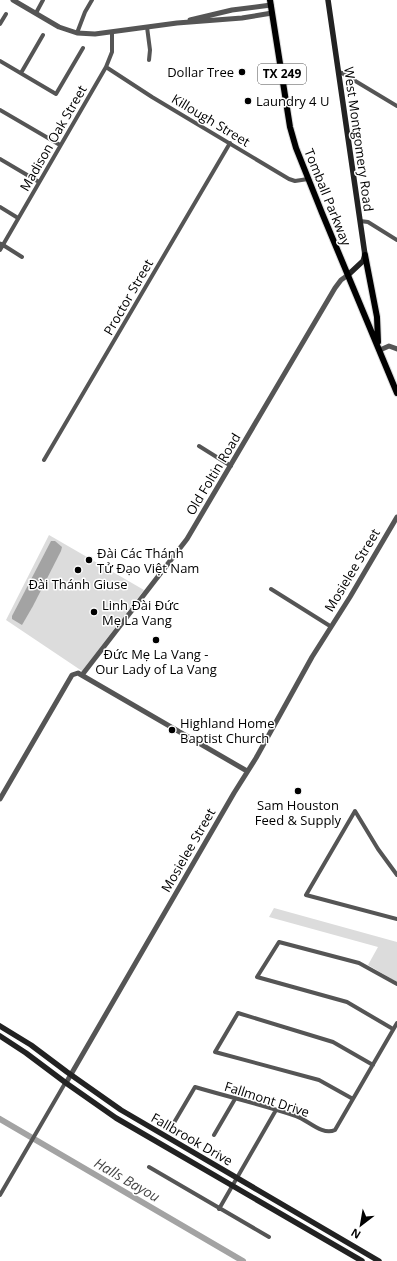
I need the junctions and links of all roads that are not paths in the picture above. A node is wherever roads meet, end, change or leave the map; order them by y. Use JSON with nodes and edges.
{"nodes":[{"id":1,"x":13,"y":0,"type":"edge"},
{"id":2,"x":44,"y":0,"type":"edge"},
{"id":3,"x":92,"y":0,"type":"edge"},
{"id":4,"x":328,"y":0,"type":"edge"},
{"id":5,"x":271,"y":2,"type":"edge"},
{"id":6,"x":36,"y":13,"type":"junction"},
{"id":7,"x":221,"y":13,"type":"junction"},
{"id":8,"x":272,"y":13,"type":"junction"},
{"id":9,"x":6,"y":14,"type":"dead end"},
{"id":10,"x":222,"y":20,"type":"junction"},
{"id":11,"x":177,"y":23,"type":"junction"},
{"id":12,"x":0,"y":24,"type":"edge"},
{"id":13,"x":147,"y":27,"type":"junction"},
{"id":14,"x":112,"y":32,"type":"junction"},
{"id":15,"x":77,"y":33,"type":"junction"},
{"id":16,"x":43,"y":35,"type":"dead end"},
{"id":17,"x":83,"y":48,"type":"dead end"},
{"id":18,"x":149,"y":60,"type":"dead end"},
{"id":19,"x":0,"y":61,"type":"edge"},
{"id":20,"x":106,"y":67,"type":"junction"},
{"id":21,"x":338,"y":72,"type":"junction"},
{"id":22,"x":21,"y":73,"type":"junction"},
{"id":23,"x":397,"y":106,"type":"edge"},
{"id":24,"x":0,"y":110,"type":"edge"},
{"id":25,"x":230,"y":143,"type":"junction"},
{"id":26,"x":60,"y":145,"type":"junction"},
{"id":27,"x":0,"y":159,"type":"edge"},
{"id":28,"x":308,"y":179,"type":"junction"},
{"id":29,"x":39,"y":182,"type":"junction"},
{"id":30,"x":0,"y":206,"type":"edge"},
{"id":31,"x":18,"y":218,"type":"junction"},
{"id":32,"x":360,"y":221,"type":"junction"},
{"id":33,"x":397,"y":240,"type":"edge"},
{"id":34,"x":1,"y":246,"type":"edge"},
{"id":35,"x":365,"y":255,"type":"junction"},
{"id":36,"x":22,"y":257,"type":"dead end"},
{"id":37,"x":348,"y":275,"type":"junction"},
{"id":38,"x":379,"y":349,"type":"junction"},
{"id":39,"x":397,"y":349,"type":"edge"},
{"id":40,"x":397,"y":393,"type":"edge"},
{"id":41,"x":198,"y":446,"type":"dead end"},
{"id":42,"x":44,"y":460,"type":"dead end"},
{"id":43,"x":231,"y":466,"type":"junction"},
{"id":44,"x":397,"y":517,"type":"edge"},
{"id":45,"x":271,"y":589,"type":"dead end"},
{"id":46,"x":330,"y":626,"type":"junction"},
{"id":47,"x":82,"y":675,"type":"junction"},
{"id":48,"x":247,"y":771,"type":"junction"},
{"id":49,"x":0,"y":799,"type":"edge"},
{"id":50,"x":397,"y":875,"type":"edge"},
{"id":51,"x":397,"y":919,"type":"edge"},
{"id":52,"x":397,"y":984,"type":"edge"},
{"id":53,"x":397,"y":1023,"type":"edge"},
{"id":54,"x":0,"y":1026,"type":"edge"},
{"id":55,"x":393,"y":1029,"type":"junction"},
{"id":56,"x":0,"y":1036,"type":"edge"},
{"id":57,"x":373,"y":1065,"type":"junction"},
{"id":58,"x":71,"y":1075,"type":"junction"},
{"id":59,"x":66,"y":1083,"type":"junction"},
{"id":60,"x":235,"y":1099,"type":"junction"},
{"id":61,"x":353,"y":1099,"type":"junction"},
{"id":62,"x":276,"y":1110,"type":"junction"},
{"id":63,"x":172,"y":1126,"type":"dead end"},
{"id":64,"x":214,"y":1135,"type":"dead end"},
{"id":65,"x":148,"y":1167,"type":"dead end"},
{"id":66,"x":238,"y":1178,"type":"junction"},
{"id":67,"x":233,"y":1186,"type":"junction"},
{"id":68,"x":0,"y":1195,"type":"edge"},
{"id":69,"x":219,"y":1209,"type":"junction"},
{"id":70,"x":333,"y":1234,"type":"junction"},
{"id":71,"x":268,"y":1237,"type":"dead end"},
{"id":72,"x":328,"y":1241,"type":"junction"},
{"id":73,"x":362,"y":1261,"type":"edge"},
{"id":74,"x":379,"y":1261,"type":"edge"}],
"edges":[{"from":1,"to":6,"type":"street"},
{"from":2,"to":6,"type":"street"},
{"from":3,"to":15,"type":"street"},
{"from":4,"to":21,"type":"main road","name":"West Montgomery Road"},
{"from":5,"to":7,"type":"street"},
{"from":5,"to":8,"type":"main road","name":"Tomball Parkway","number":"TX 249"},
{"from":6,"to":15,"type":"street"},
{"from":7,"to":10,"type":"street"},
{"from":7,"to":11,"type":"street"},
{"from":8,"to":10,"type":"street"},
{"from":8,"to":28,"type":"main road","name":"Tomball Parkway","number":"TX 249"},
{"from":9,"to":12,"type":"street"},
{"from":10,"to":11,"type":"street"},
{"from":11,"to":13,"type":"street"},
{"from":13,"to":14,"type":"street"},
{"from":13,"to":18,"type":"street"},
{"from":14,"to":15,"type":"street"},
{"from":14,"to":20,"type":"street","name":"Madison Oak Street"},
{"from":16,"to":22,"type":"street"},
{"from":17,"to":22,"type":"street"},
{"from":19,"to":22,"type":"street"},
{"from":20,"to":25,"type":"street","name":"Killough Street"},
{"from":20,"to":26,"type":"street","name":"Madison Oak Street"},
{"from":21,"to":23,"type":"street"},
{"from":21,"to":32,"type":"main road","name":"West Montgomery Road"},
{"from":24,"to":26,"type":"street"},
{"from":25,"to":28,"type":"street","name":"Killough Street"},
{"from":25,"to":42,"type":"street","name":"Proctor Street"},
{"from":26,"to":29,"type":"street","name":"Madison Oak Street"},
{"from":27,"to":29,"type":"street"},
{"from":28,"to":37,"type":"main road","name":"Tomball Parkway","number":"TX 249"},
{"from":29,"to":31,"type":"street","name":"Madison Oak Street"},
{"from":30,"to":31,"type":"street"},
{"from":31,"to":34,"type":"street","name":"Madison Oak Street"},
{"from":32,"to":33,"type":"street"},
{"from":32,"to":35,"type":"main road","name":"West Montgomery Road"},
{"from":34,"to":36,"type":"street"},
{"from":35,"to":37,"type":"main road"},
{"from":35,"to":38,"type":"main road"},
{"from":37,"to":38,"type":"main road","name":"Tomball Parkway","number":"TX 249"},
{"from":37,"to":43,"type":"street","name":"Old Foltin Road"},
{"from":38,"to":39,"type":"street"},
{"from":38,"to":40,"type":"main road","name":"Tomball Parkway","number":"TX 249"},
{"from":41,"to":43,"type":"street"},
{"from":43,"to":47,"type":"street","name":"Old Foltin Road"},
{"from":44,"to":46,"type":"street","name":"Mosielee Street"},
{"from":45,"to":46,"type":"street"},
{"from":46,"to":48,"type":"street","name":"Mosielee Street"},
{"from":47,"to":48,"type":"street"},
{"from":47,"to":49,"type":"street"},
{"from":48,"to":58,"type":"street","name":"Mosielee Street"},
{"from":50,"to":51,"type":"street"},
{"from":52,"to":55,"type":"street"},
{"from":53,"to":55,"type":"street"},
{"from":54,"to":58,"type":"main road","name":"Fallbrook Drive"},
{"from":55,"to":57,"type":"street"},
{"from":56,"to":59,"type":"main road","name":"Fallbrook Drive"},
{"from":57,"to":61,"type":"street"},
{"from":57,"to":61,"type":"street"},
{"from":58,"to":59,"type":"street","name":"Mosielee Street"},
{"from":58,"to":66,"type":"main road","name":"Fallbrook Drive"},
{"from":59,"to":67,"type":"main road","name":"Fallbrook Drive"},
{"from":59,"to":68,"type":"street","name":"Mosielee Street"},
{"from":60,"to":62,"type":"street","name":"Fallmont Drive"},
{"from":60,"to":63,"type":"street","name":"Fallmont Drive"},
{"from":60,"to":64,"type":"street"},
{"from":61,"to":62,"type":"street","name":"Fallmont Drive"},
{"from":62,"to":66,"type":"street"},
{"from":65,"to":69,"type":"street"},
{"from":66,"to":67,"type":"street"},
{"from":66,"to":70,"type":"main road","name":"Fallbrook Drive"},
{"from":67,"to":69,"type":"street"},
{"from":67,"to":72,"type":"main road","name":"Fallbrook Drive"},
{"from":69,"to":71,"type":"street"},
{"from":70,"to":72,"type":"main road"},
{"from":70,"to":74,"type":"main road","name":"Fallbrook Drive"},
{"from":72,"to":73,"type":"main road","name":"Fallbrook Drive"}]}
